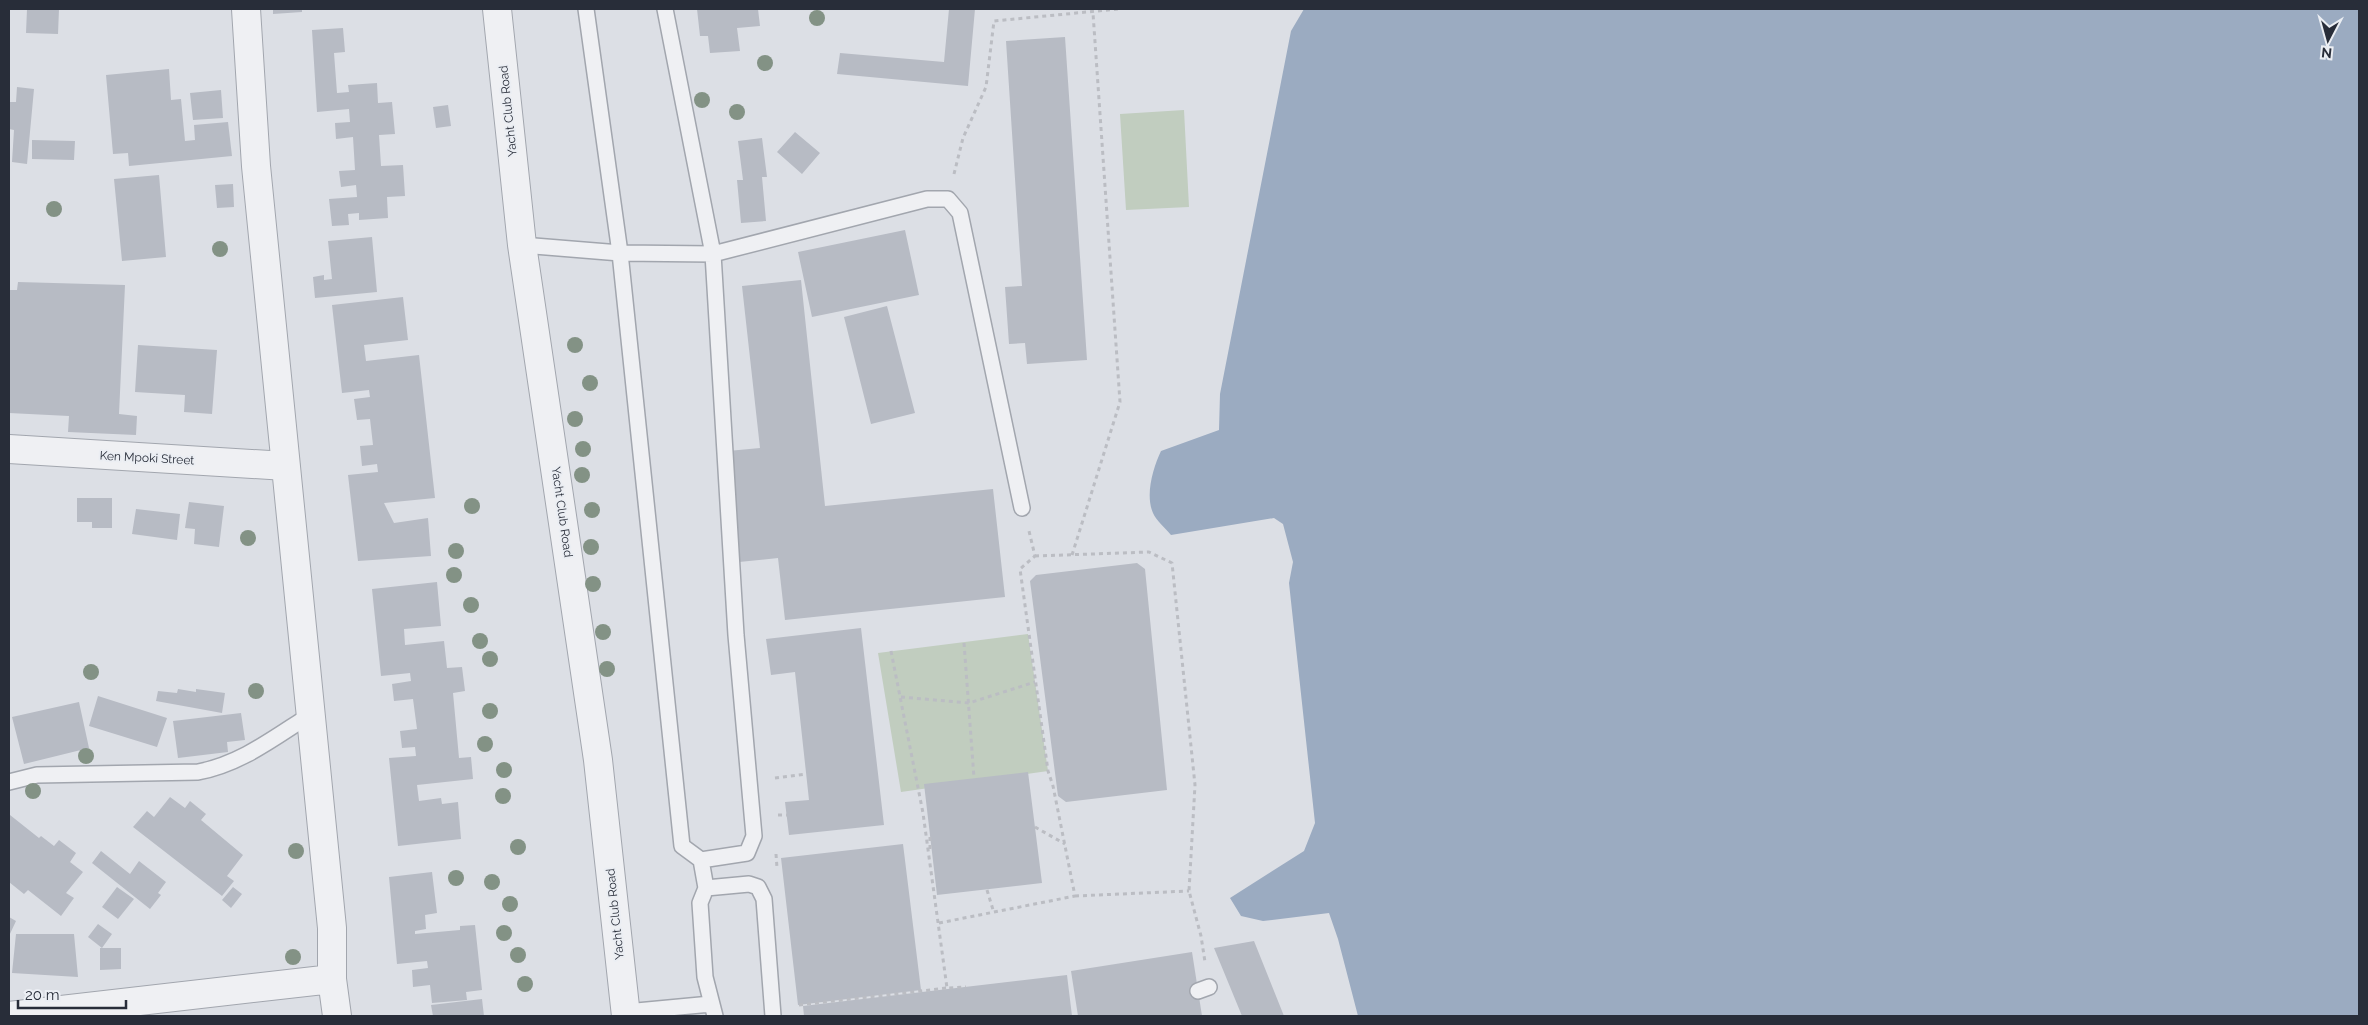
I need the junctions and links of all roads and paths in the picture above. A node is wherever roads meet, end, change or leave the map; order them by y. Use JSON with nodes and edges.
{"nodes":[{"id":1,"x":246,"y":9,"type":"edge"},
{"id":2,"x":497,"y":9,"type":"edge"},
{"id":3,"x":586,"y":9,"type":"edge"},
{"id":4,"x":665,"y":9,"type":"edge"},
{"id":5,"x":1118,"y":9,"type":"edge"},
{"id":6,"x":1093,"y":12,"type":"junction"},
{"id":7,"x":948,"y":199,"type":"junction"},
{"id":8,"x":522,"y":245,"type":"junction"},
{"id":9,"x":620,"y":253,"type":"junction"},
{"id":10,"x":713,"y":254,"type":"junction"},
{"id":11,"x":9,"y":450,"type":"edge"},
{"id":12,"x":286,"y":466,"type":"junction"},
{"id":13,"x":1022,"y":508,"type":"joint"},
{"id":14,"x":1072,"y":555,"type":"junction"},
{"id":15,"x":1036,"y":556,"type":"junction"},
{"id":16,"x":964,"y":643,"type":"dead end"},
{"id":17,"x":892,"y":651,"type":"dead end"},
{"id":18,"x":1036,"y":682,"type":"junction"},
{"id":19,"x":900,"y":697,"type":"junction"},
{"id":20,"x":969,"y":703,"type":"junction"},
{"id":21,"x":310,"y":715,"type":"junction"},
{"id":22,"x":806,"y":774,"type":"dead end"},
{"id":23,"x":974,"y":778,"type":"dead end"},
{"id":24,"x":769,"y":779,"type":"dead end"},
{"id":25,"x":9,"y":782,"type":"edge"},
{"id":26,"x":1035,"y":827,"type":"dead end"},
{"id":27,"x":930,"y":837,"type":"dead end"},
{"id":28,"x":1065,"y":844,"type":"junction"},
{"id":29,"x":929,"y":858,"type":"junction"},
{"id":30,"x":701,"y":860,"type":"junction"},
{"id":31,"x":706,"y":888,"type":"junction"},
{"id":32,"x":987,"y":890,"type":"dead end"},
{"id":33,"x":1189,"y":890,"type":"junction"},
{"id":34,"x":1075,"y":896,"type":"junction"},
{"id":35,"x":994,"y":913,"type":"junction"},
{"id":36,"x":939,"y":923,"type":"junction"},
{"id":37,"x":332,"y":979,"type":"junction"},
{"id":38,"x":966,"y":987,"type":"dead end"},
{"id":39,"x":948,"y":988,"type":"junction"},
{"id":40,"x":1204,"y":989,"type":"dead end"},
{"id":41,"x":789,"y":1006,"type":"dead end"},
{"id":42,"x":713,"y":1010,"type":"edge"},
{"id":43,"x":626,"y":1014,"type":"edge"},
{"id":44,"x":9,"y":1016,"type":"edge"},
{"id":45,"x":337,"y":1016,"type":"edge"},
{"id":46,"x":773,"y":1016,"type":"edge"}],
"edges":[{"from":1,"to":12,"type":"street"},
{"from":2,"to":8,"type":"street","name":"Yacht Club Road"},
{"from":3,"to":9,"type":"lane"},
{"from":4,"to":10,"type":"lane"},
{"from":5,"to":6,"type":"path"},
{"from":6,"to":7,"type":"path"},
{"from":6,"to":14,"type":"path"},
{"from":7,"to":10,"type":"lane"},
{"from":7,"to":13,"type":"lane"},
{"from":8,"to":9,"type":"lane"},
{"from":8,"to":43,"type":"street","name":"Yacht Club Road"},
{"from":9,"to":10,"type":"lane"},
{"from":9,"to":30,"type":"lane"},
{"from":10,"to":30,"type":"lane"},
{"from":11,"to":12,"type":"street","name":"Ken Mpoki Street"},
{"from":12,"to":21,"type":"street"},
{"from":13,"to":15,"type":"path"},
{"from":14,"to":15,"type":"path"},
{"from":14,"to":33,"type":"path"},
{"from":15,"to":18,"type":"path"},
{"from":16,"to":20,"type":"path"},
{"from":17,"to":19,"type":"path"},
{"from":18,"to":20,"type":"path"},
{"from":18,"to":28,"type":"path"},
{"from":19,"to":20,"type":"path"},
{"from":19,"to":29,"type":"path"},
{"from":20,"to":23,"type":"path"},
{"from":21,"to":25,"type":"lane"},
{"from":21,"to":37,"type":"street"},
{"from":22,"to":24,"type":"path"},
{"from":26,"to":28,"type":"path"},
{"from":27,"to":29,"type":"path"},
{"from":28,"to":34,"type":"path"},
{"from":29,"to":36,"type":"path"},
{"from":30,"to":31,"type":"lane"},
{"from":31,"to":42,"type":"lane"},
{"from":31,"to":46,"type":"lane"},
{"from":32,"to":35,"type":"path"},
{"from":33,"to":34,"type":"path"},
{"from":33,"to":40,"type":"path"},
{"from":34,"to":35,"type":"path"},
{"from":35,"to":36,"type":"path"},
{"from":36,"to":39,"type":"path"},
{"from":37,"to":44,"type":"street"},
{"from":37,"to":45,"type":"street"},
{"from":38,"to":39,"type":"path"},
{"from":39,"to":41,"type":"path"},
{"from":42,"to":43,"type":"lane"}]}
